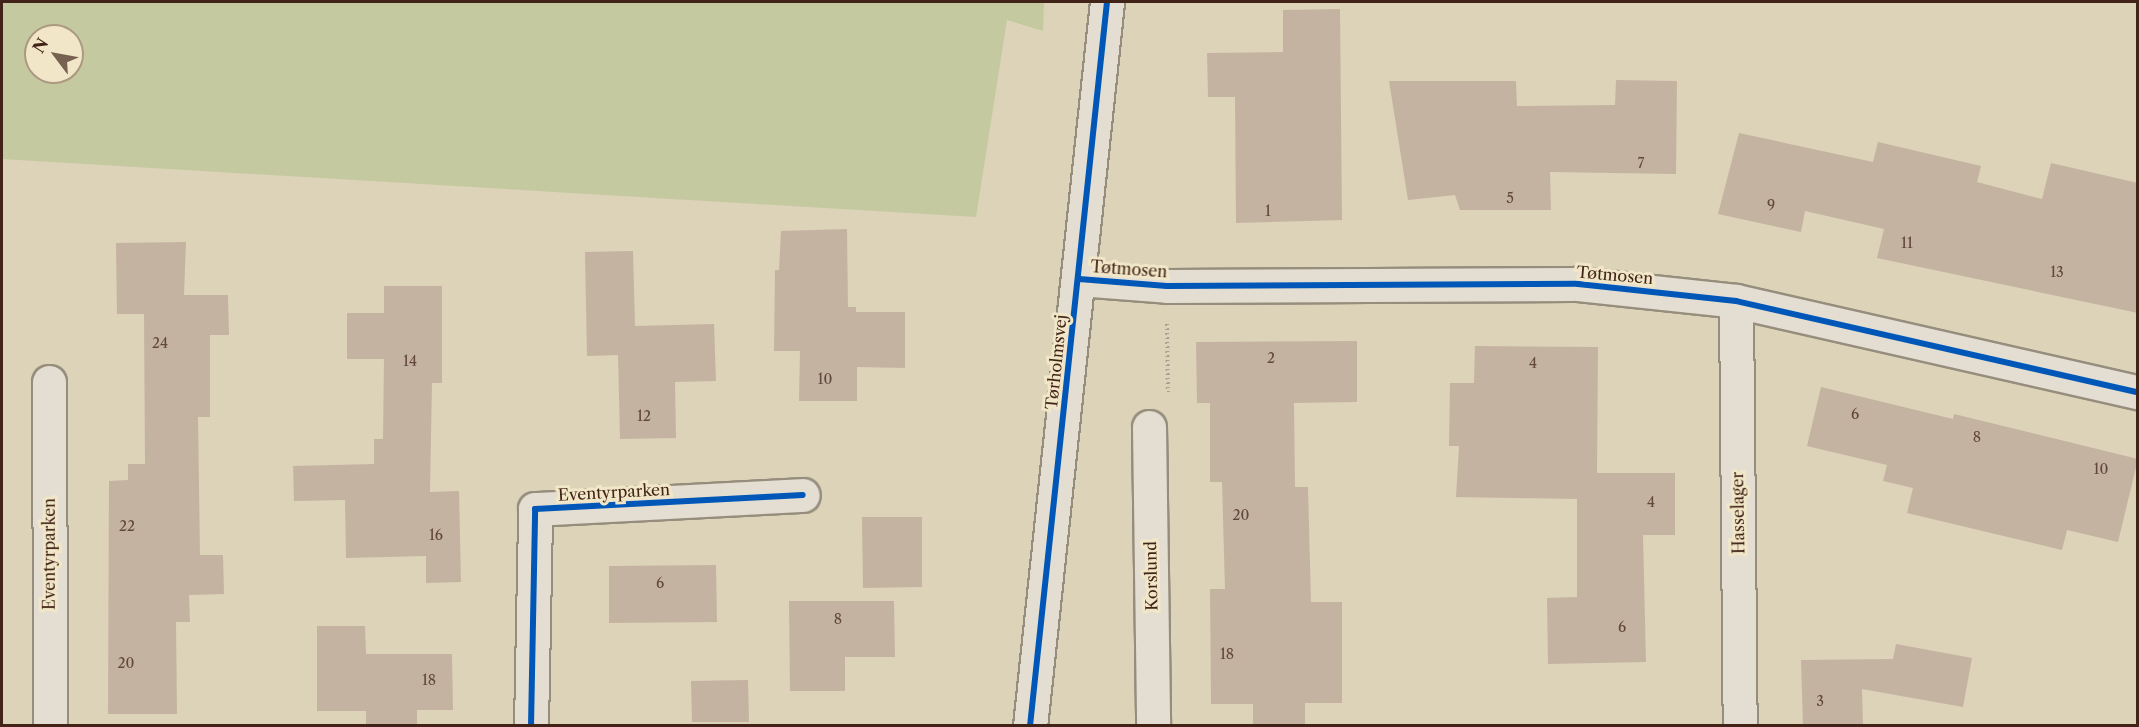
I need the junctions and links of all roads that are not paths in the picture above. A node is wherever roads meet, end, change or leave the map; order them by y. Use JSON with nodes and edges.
{"nodes":[{"id":1,"x":1107,"y":2,"type":"edge"},
{"id":2,"x":1079,"y":279,"type":"junction"},
{"id":3,"x":1736,"y":301,"type":"junction"},
{"id":4,"x":49,"y":382,"type":"dead end"},
{"id":5,"x":2138,"y":392,"type":"edge"},
{"id":6,"x":1149,"y":427,"type":"road end"},
{"id":7,"x":803,"y":495,"type":"dead end"},
{"id":8,"x":50,"y":726,"type":"edge"},
{"id":9,"x":531,"y":726,"type":"edge"},
{"id":10,"x":1030,"y":726,"type":"edge"},
{"id":11,"x":1153,"y":726,"type":"edge"},
{"id":12,"x":1740,"y":726,"type":"edge"}],
"edges":[{"from":1,"to":2,"type":"street","name":"Tørholmsvej"},
{"from":2,"to":3,"type":"street","name":"Tøtmosen"},
{"from":2,"to":10,"type":"street","name":"Tørholmsvej"},
{"from":3,"to":5,"type":"street","name":"Tøtmosen"},
{"from":3,"to":12,"type":"street","name":"Hasselager"},
{"from":4,"to":8,"type":"street","name":"Eventyrparken"},
{"from":6,"to":11,"type":"street","name":"Korslund"},
{"from":7,"to":9,"type":"street","name":"Eventyrparken"}]}
